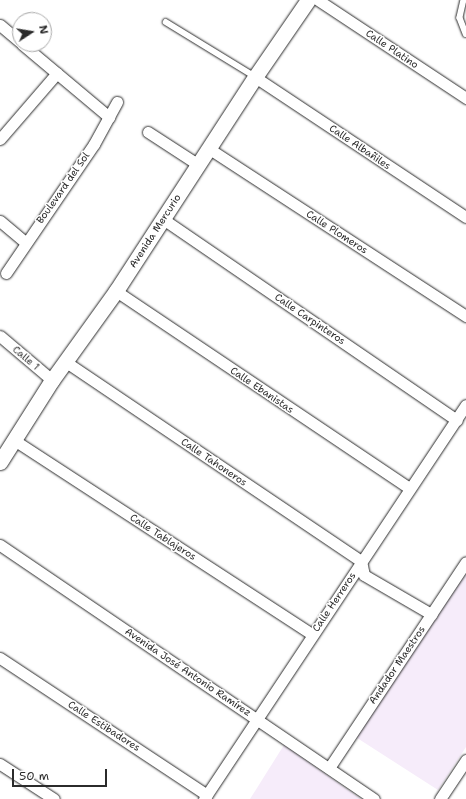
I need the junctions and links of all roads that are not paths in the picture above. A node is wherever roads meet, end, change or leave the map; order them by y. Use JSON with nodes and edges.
{"nodes":[{"id":1,"x":308,"y":0,"type":"edge"},
{"id":2,"x":318,"y":0,"type":"edge"},
{"id":3,"x":464,"y":0,"type":"edge"},
{"id":4,"x":166,"y":22,"type":"dead end"},
{"id":5,"x":0,"y":25,"type":"edge"},
{"id":6,"x":466,"y":34,"type":"edge"},
{"id":7,"x":12,"y":35,"type":"edge"},
{"id":8,"x":32,"y":52,"type":"edge"},
{"id":9,"x":57,"y":73,"type":"junction"},
{"id":10,"x":255,"y":77,"type":"junction"},
{"id":11,"x":466,"y":98,"type":"edge"},
{"id":12,"x":117,"y":102,"type":"dead end"},
{"id":13,"x":109,"y":117,"type":"junction"},
{"id":14,"x":148,"y":132,"type":"dead end"},
{"id":15,"x":0,"y":138,"type":"edge"},
{"id":16,"x":208,"y":148,"type":"junction"},
{"id":17,"x":197,"y":164,"type":"junction"},
{"id":18,"x":466,"y":217,"type":"edge"},
{"id":19,"x":163,"y":219,"type":"junction"},
{"id":20,"x":0,"y":221,"type":"edge"},
{"id":21,"x":25,"y":242,"type":"junction"},
{"id":22,"x":6,"y":273,"type":"dead end"},
{"id":23,"x":116,"y":291,"type":"junction"},
{"id":24,"x":466,"y":316,"type":"edge"},
{"id":25,"x":0,"y":336,"type":"edge"},
{"id":26,"x":66,"y":362,"type":"junction"},
{"id":27,"x":52,"y":380,"type":"junction"},
{"id":28,"x":466,"y":405,"type":"edge"},
{"id":29,"x":456,"y":420,"type":"junction"},
{"id":30,"x":14,"y":440,"type":"junction"},
{"id":31,"x":0,"y":462,"type":"edge"},
{"id":32,"x":409,"y":488,"type":"junction"},
{"id":33,"x":0,"y":545,"type":"edge"},
{"id":34,"x":362,"y":561,"type":"junction"},
{"id":35,"x":466,"y":562,"type":"edge"},
{"id":36,"x":431,"y":614,"type":"junction"},
{"id":37,"x":312,"y":634,"type":"junction"},
{"id":38,"x":0,"y":658,"type":"edge"},
{"id":39,"x":258,"y":719,"type":"junction"},
{"id":40,"x":466,"y":760,"type":"edge"},
{"id":41,"x":0,"y":764,"type":"edge"},
{"id":42,"x":329,"y":768,"type":"junction"},
{"id":43,"x":206,"y":797,"type":"edge"},
{"id":44,"x":54,"y":799,"type":"edge"},
{"id":45,"x":374,"y":799,"type":"edge"},
{"id":46,"x":440,"y":799,"type":"edge"}],
"edges":[{"from":1,"to":10,"type":"street","name":"Avenida Mercurio"},
{"from":2,"to":11,"type":"street","name":"Calle Platino"},
{"from":3,"to":6,"type":"lane"},
{"from":4,"to":10,"type":"lane"},
{"from":5,"to":7,"type":"street"},
{"from":8,"to":9,"type":"street"},
{"from":9,"to":13,"type":"street"},
{"from":9,"to":15,"type":"street"},
{"from":10,"to":16,"type":"street","name":"Avenida Mercurio"},
{"from":10,"to":18,"type":"street","name":"Calle Albañiles"},
{"from":12,"to":13,"type":"street","name":"Boulevard del Sol"},
{"from":13,"to":21,"type":"street","name":"Boulevard del Sol"},
{"from":14,"to":17,"type":"street"},
{"from":16,"to":17,"type":"street","name":"Avenida Mercurio"},
{"from":16,"to":24,"type":"street","name":"Calle Plomeros"},
{"from":17,"to":19,"type":"street","name":"Avenida Mercurio"},
{"from":19,"to":23,"type":"street","name":"Avenida Mercurio"},
{"from":19,"to":29,"type":"street","name":"Calle Carpinteros"},
{"from":20,"to":21,"type":"street"},
{"from":21,"to":22,"type":"street","name":"Boulevard del Sol"},
{"from":23,"to":26,"type":"street","name":"Avenida Mercurio"},
{"from":23,"to":32,"type":"street","name":"Calle Ebanistas"},
{"from":25,"to":27,"type":"street","name":"Calle 1"},
{"from":26,"to":27,"type":"street","name":"Avenida Mercurio"},
{"from":26,"to":34,"type":"street","name":"Calle Tahoneros"},
{"from":27,"to":30,"type":"street","name":"Avenida Mercurio"},
{"from":28,"to":29,"type":"street","name":"Calle Herreros"},
{"from":29,"to":32,"type":"street","name":"Calle Herreros"},
{"from":30,"to":31,"type":"street","name":"Avenida Mercurio"},
{"from":30,"to":37,"type":"street","name":"Calle Tablajeros"},
{"from":32,"to":34,"type":"street","name":"Calle Herreros"},
{"from":33,"to":39,"type":"street","name":"Avenida José Antonio Ramírez"},
{"from":34,"to":36,"type":"street"},
{"from":34,"to":37,"type":"street","name":"Calle Herreros"},
{"from":35,"to":36,"type":"street","name":"Andador Maestros"},
{"from":36,"to":42,"type":"street","name":"Andador Maestros"},
{"from":37,"to":39,"type":"street","name":"Calle Herreros"},
{"from":38,"to":43,"type":"street","name":"Calle Estibadores"},
{"from":39,"to":42,"type":"street","name":"Avenida José Antonio Ramírez"},
{"from":39,"to":43,"type":"street","name":"Calle Herreros"},
{"from":40,"to":46,"type":"street"},
{"from":41,"to":44,"type":"street"},
{"from":42,"to":45,"type":"street","name":"Avenida José Antonio Ramírez"}]}
